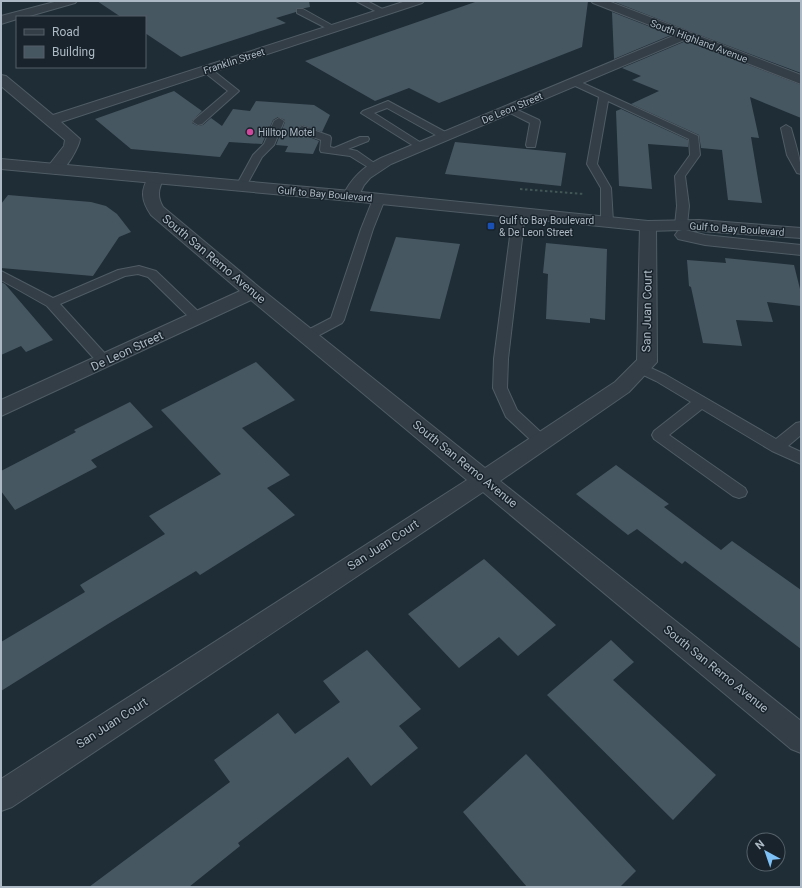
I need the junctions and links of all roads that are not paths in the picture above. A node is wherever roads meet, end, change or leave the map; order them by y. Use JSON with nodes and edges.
{"nodes":[{"id":1,"x":71,"y":1,"type":"edge"},
{"id":2,"x":360,"y":1,"type":"edge"},
{"id":3,"x":418,"y":1,"type":"edge"},
{"id":4,"x":597,"y":1,"type":"edge"},
{"id":5,"x":300,"y":11,"type":"dead end"},
{"id":6,"x":384,"y":12,"type":"junction"},
{"id":7,"x":1,"y":20,"type":"edge"},
{"id":8,"x":333,"y":28,"type":"junction"},
{"id":9,"x":685,"y":35,"type":"junction"},
{"id":10,"x":207,"y":70,"type":"junction"},
{"id":11,"x":1,"y":79,"type":"edge"},
{"id":12,"x":801,"y":80,"type":"edge"},
{"id":13,"x":574,"y":82,"type":"junction"},
{"id":14,"x":604,"y":96,"type":"junction"},
{"id":15,"x":509,"y":109,"type":"junction"},
{"id":16,"x":51,"y":120,"type":"junction"},
{"id":17,"x":279,"y":121,"type":"dead end"},
{"id":18,"x":198,"y":122,"type":"dead end"},
{"id":19,"x":786,"y":128,"type":"dead end"},
{"id":20,"x":302,"y":129,"type":"dead end"},
{"id":21,"x":445,"y":136,"type":"junction"},
{"id":22,"x":364,"y":139,"type":"dead end"},
{"id":23,"x":532,"y":145,"type":"dead end"},
{"id":24,"x":421,"y":146,"type":"junction"},
{"id":25,"x":335,"y":151,"type":"junction"},
{"id":26,"x":1,"y":164,"type":"edge"},
{"id":27,"x":375,"y":167,"type":"junction"},
{"id":28,"x":54,"y":169,"type":"junction"},
{"id":29,"x":801,"y":171,"type":"edge"},
{"id":30,"x":156,"y":178,"type":"junction"},
{"id":31,"x":241,"y":186,"type":"junction"},
{"id":32,"x":351,"y":196,"type":"junction"},
{"id":33,"x":379,"y":199,"type":"junction"},
{"id":34,"x":519,"y":213,"type":"junction"},
{"id":35,"x":607,"y":222,"type":"junction"},
{"id":36,"x":681,"y":225,"type":"junction"},
{"id":37,"x":648,"y":226,"type":"junction"},
{"id":38,"x":801,"y":233,"type":"edge"},
{"id":39,"x":801,"y":250,"type":"edge"},
{"id":40,"x":1,"y":276,"type":"edge"},
{"id":41,"x":253,"y":292,"type":"junction"},
{"id":42,"x":52,"y":303,"type":"junction"},
{"id":43,"x":198,"y":318,"type":"junction"},
{"id":44,"x":307,"y":336,"type":"junction"},
{"id":45,"x":104,"y":361,"type":"junction"},
{"id":46,"x":640,"y":368,"type":"junction"},
{"id":47,"x":701,"y":402,"type":"junction"},
{"id":48,"x":1,"y":409,"type":"edge"},
{"id":49,"x":801,"y":427,"type":"edge"},
{"id":50,"x":541,"y":441,"type":"junction"},
{"id":51,"x":777,"y":447,"type":"junction"},
{"id":52,"x":801,"y":458,"type":"edge"},
{"id":53,"x":484,"y":480,"type":"junction"},
{"id":54,"x":739,"y":492,"type":"dead end"},
{"id":55,"x":801,"y":739,"type":"edge"},
{"id":56,"x":1,"y":796,"type":"edge"}],
"edges":[{"from":1,"to":7,"type":"street"},
{"from":2,"to":6,"type":"lane"},
{"from":3,"to":6,"type":"street","name":"Franklin Street"},
{"from":4,"to":9,"type":"street","name":"South Highland Avenue"},
{"from":5,"to":8,"type":"lane"},
{"from":6,"to":8,"type":"street","name":"Franklin Street"},
{"from":8,"to":10,"type":"street","name":"Franklin Street"},
{"from":9,"to":12,"type":"street","name":"South Highland Avenue"},
{"from":9,"to":13,"type":"street","name":"De Leon Street"},
{"from":10,"to":16,"type":"street","name":"Franklin Street"},
{"from":10,"to":18,"type":"lane"},
{"from":11,"to":16,"type":"street"},
{"from":13,"to":14,"type":"lane"},
{"from":13,"to":15,"type":"street","name":"De Leon Street"},
{"from":14,"to":35,"type":"lane"},
{"from":14,"to":36,"type":"lane"},
{"from":15,"to":21,"type":"street","name":"De Leon Street"},
{"from":15,"to":23,"type":"lane"},
{"from":16,"to":28,"type":"street"},
{"from":17,"to":31,"type":"lane"},
{"from":19,"to":29,"type":"lane"},
{"from":20,"to":25,"type":"lane"},
{"from":21,"to":24,"type":"street","name":"De Leon Street"},
{"from":21,"to":24,"type":"lane"},
{"from":22,"to":25,"type":"lane"},
{"from":24,"to":27,"type":"street","name":"De Leon Street"},
{"from":25,"to":27,"type":"lane"},
{"from":26,"to":28,"type":"street","name":"Gulf to Bay Boulevard"},
{"from":27,"to":32,"type":"street","name":"De Leon Street"},
{"from":28,"to":30,"type":"street","name":"Gulf to Bay Boulevard"},
{"from":30,"to":31,"type":"street","name":"Gulf to Bay Boulevard"},
{"from":30,"to":41,"type":"street","name":"South San Remo Avenue"},
{"from":31,"to":32,"type":"street","name":"Gulf to Bay Boulevard"},
{"from":32,"to":33,"type":"street","name":"Gulf to Bay Boulevard"},
{"from":33,"to":34,"type":"street","name":"Gulf to Bay Boulevard"},
{"from":33,"to":44,"type":"lane"},
{"from":34,"to":35,"type":"street","name":"Gulf to Bay Boulevard"},
{"from":34,"to":50,"type":"lane"},
{"from":35,"to":37,"type":"street","name":"Gulf to Bay Boulevard"},
{"from":36,"to":37,"type":"street","name":"Gulf to Bay Boulevard"},
{"from":36,"to":38,"type":"street","name":"Gulf to Bay Boulevard"},
{"from":37,"to":39,"type":"street","name":"Gulf to Bay Boulevard"},
{"from":37,"to":46,"type":"street","name":"San Juan Court"},
{"from":40,"to":42,"type":"lane"},
{"from":41,"to":43,"type":"street","name":"De Leon Street"},
{"from":41,"to":44,"type":"street","name":"South San Remo Avenue"},
{"from":42,"to":43,"type":"lane"},
{"from":42,"to":45,"type":"lane"},
{"from":43,"to":45,"type":"street","name":"De Leon Street"},
{"from":44,"to":53,"type":"street","name":"South San Remo Avenue"},
{"from":45,"to":48,"type":"street","name":"De Leon Street"},
{"from":46,"to":47,"type":"lane"},
{"from":46,"to":50,"type":"street","name":"San Juan Court"},
{"from":47,"to":51,"type":"lane"},
{"from":47,"to":54,"type":"lane"},
{"from":49,"to":51,"type":"lane"},
{"from":50,"to":53,"type":"street","name":"San Juan Court"},
{"from":51,"to":52,"type":"lane"},
{"from":53,"to":55,"type":"street","name":"South San Remo Avenue"},
{"from":53,"to":56,"type":"street","name":"San Juan Court"}]}
